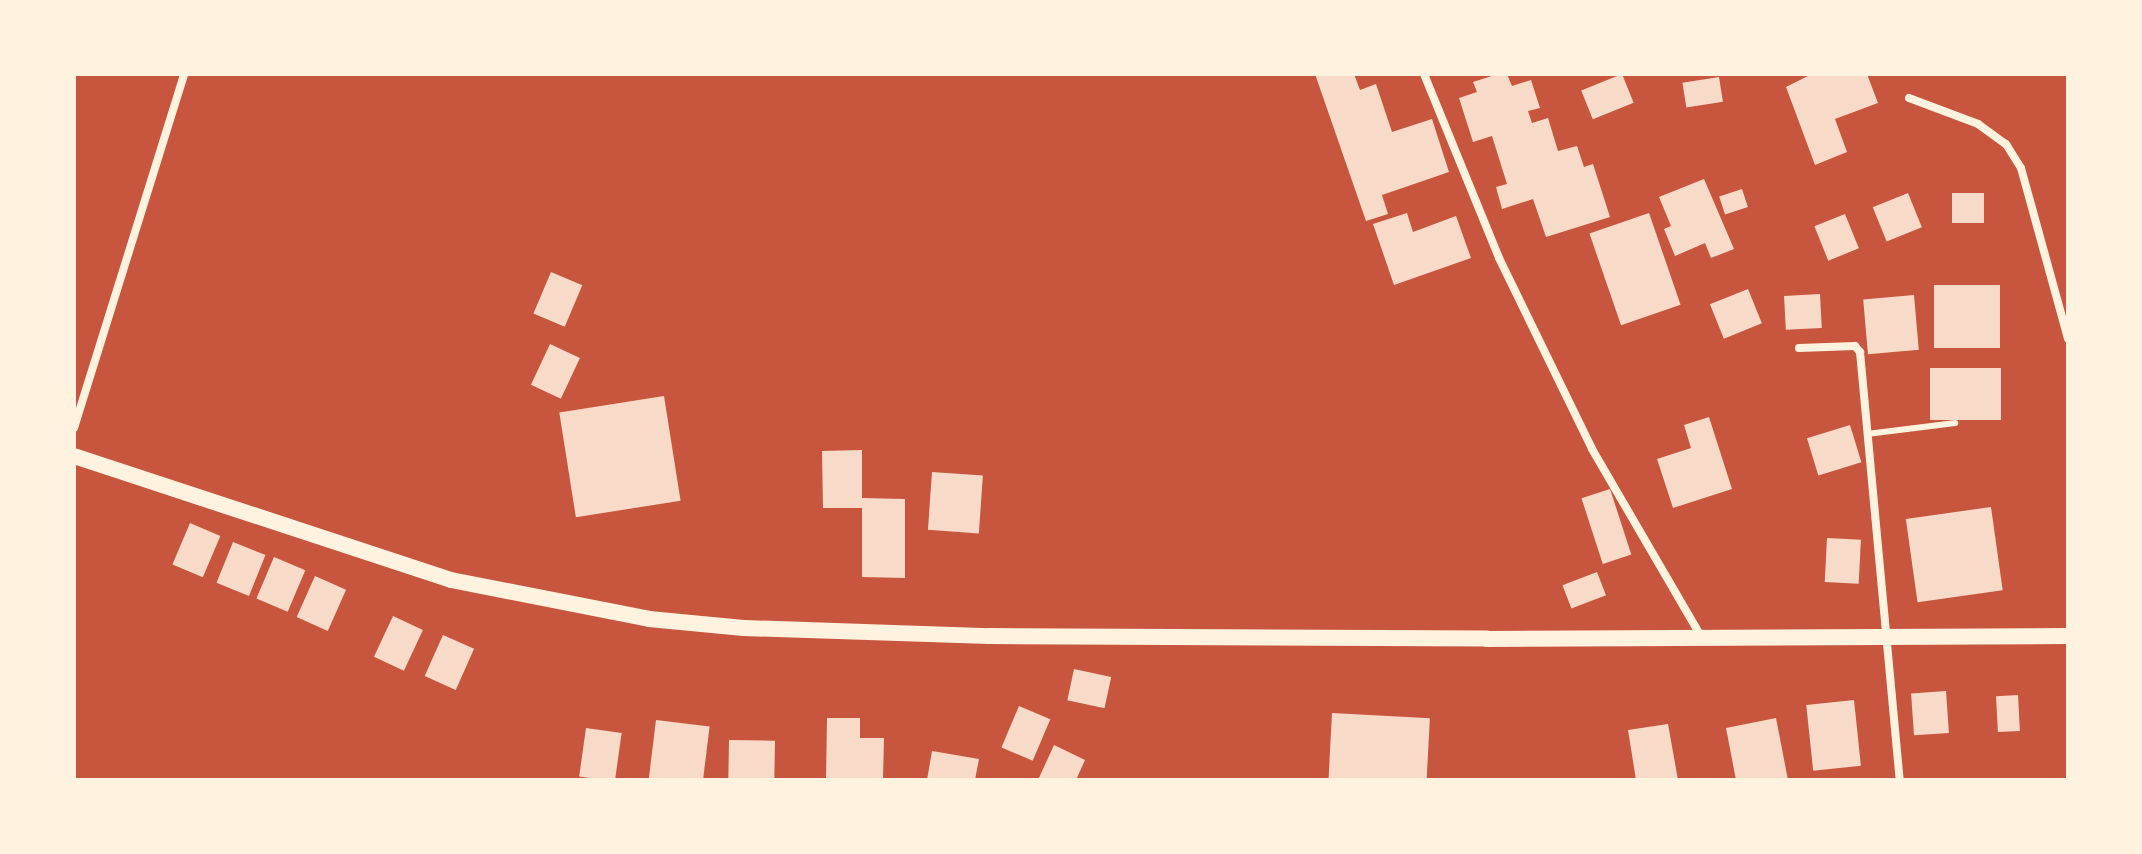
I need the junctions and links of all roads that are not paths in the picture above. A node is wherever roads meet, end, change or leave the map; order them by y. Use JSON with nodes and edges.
{"nodes":[{"id":1,"x":184,"y":74,"type":"edge"},
{"id":2,"x":1424,"y":74,"type":"edge"},
{"id":3,"x":1909,"y":98,"type":"dead end"},
{"id":4,"x":2068,"y":339,"type":"edge"},
{"id":5,"x":1799,"y":348,"type":"dead end"},
{"id":6,"x":1955,"y":423,"type":"dead end"},
{"id":7,"x":74,"y":428,"type":"edge"},
{"id":8,"x":1867,"y":434,"type":"junction"},
{"id":9,"x":74,"y":456,"type":"edge"},
{"id":10,"x":1701,"y":636,"type":"junction"},
{"id":11,"x":1883,"y":636,"type":"junction"},
{"id":12,"x":2068,"y":636,"type":"edge"},
{"id":13,"x":1900,"y":780,"type":"edge"}],
"edges":[{"from":1,"to":7,"type":"street"},
{"from":2,"to":10,"type":"street"},
{"from":3,"to":4,"type":"street"},
{"from":5,"to":8,"type":"street"},
{"from":6,"to":8,"type":"lane"},
{"from":8,"to":11,"type":"street"},
{"from":9,"to":10,"type":"main road"},
{"from":10,"to":11,"type":"main road"},
{"from":11,"to":12,"type":"main road"},
{"from":11,"to":13,"type":"street"}]}
